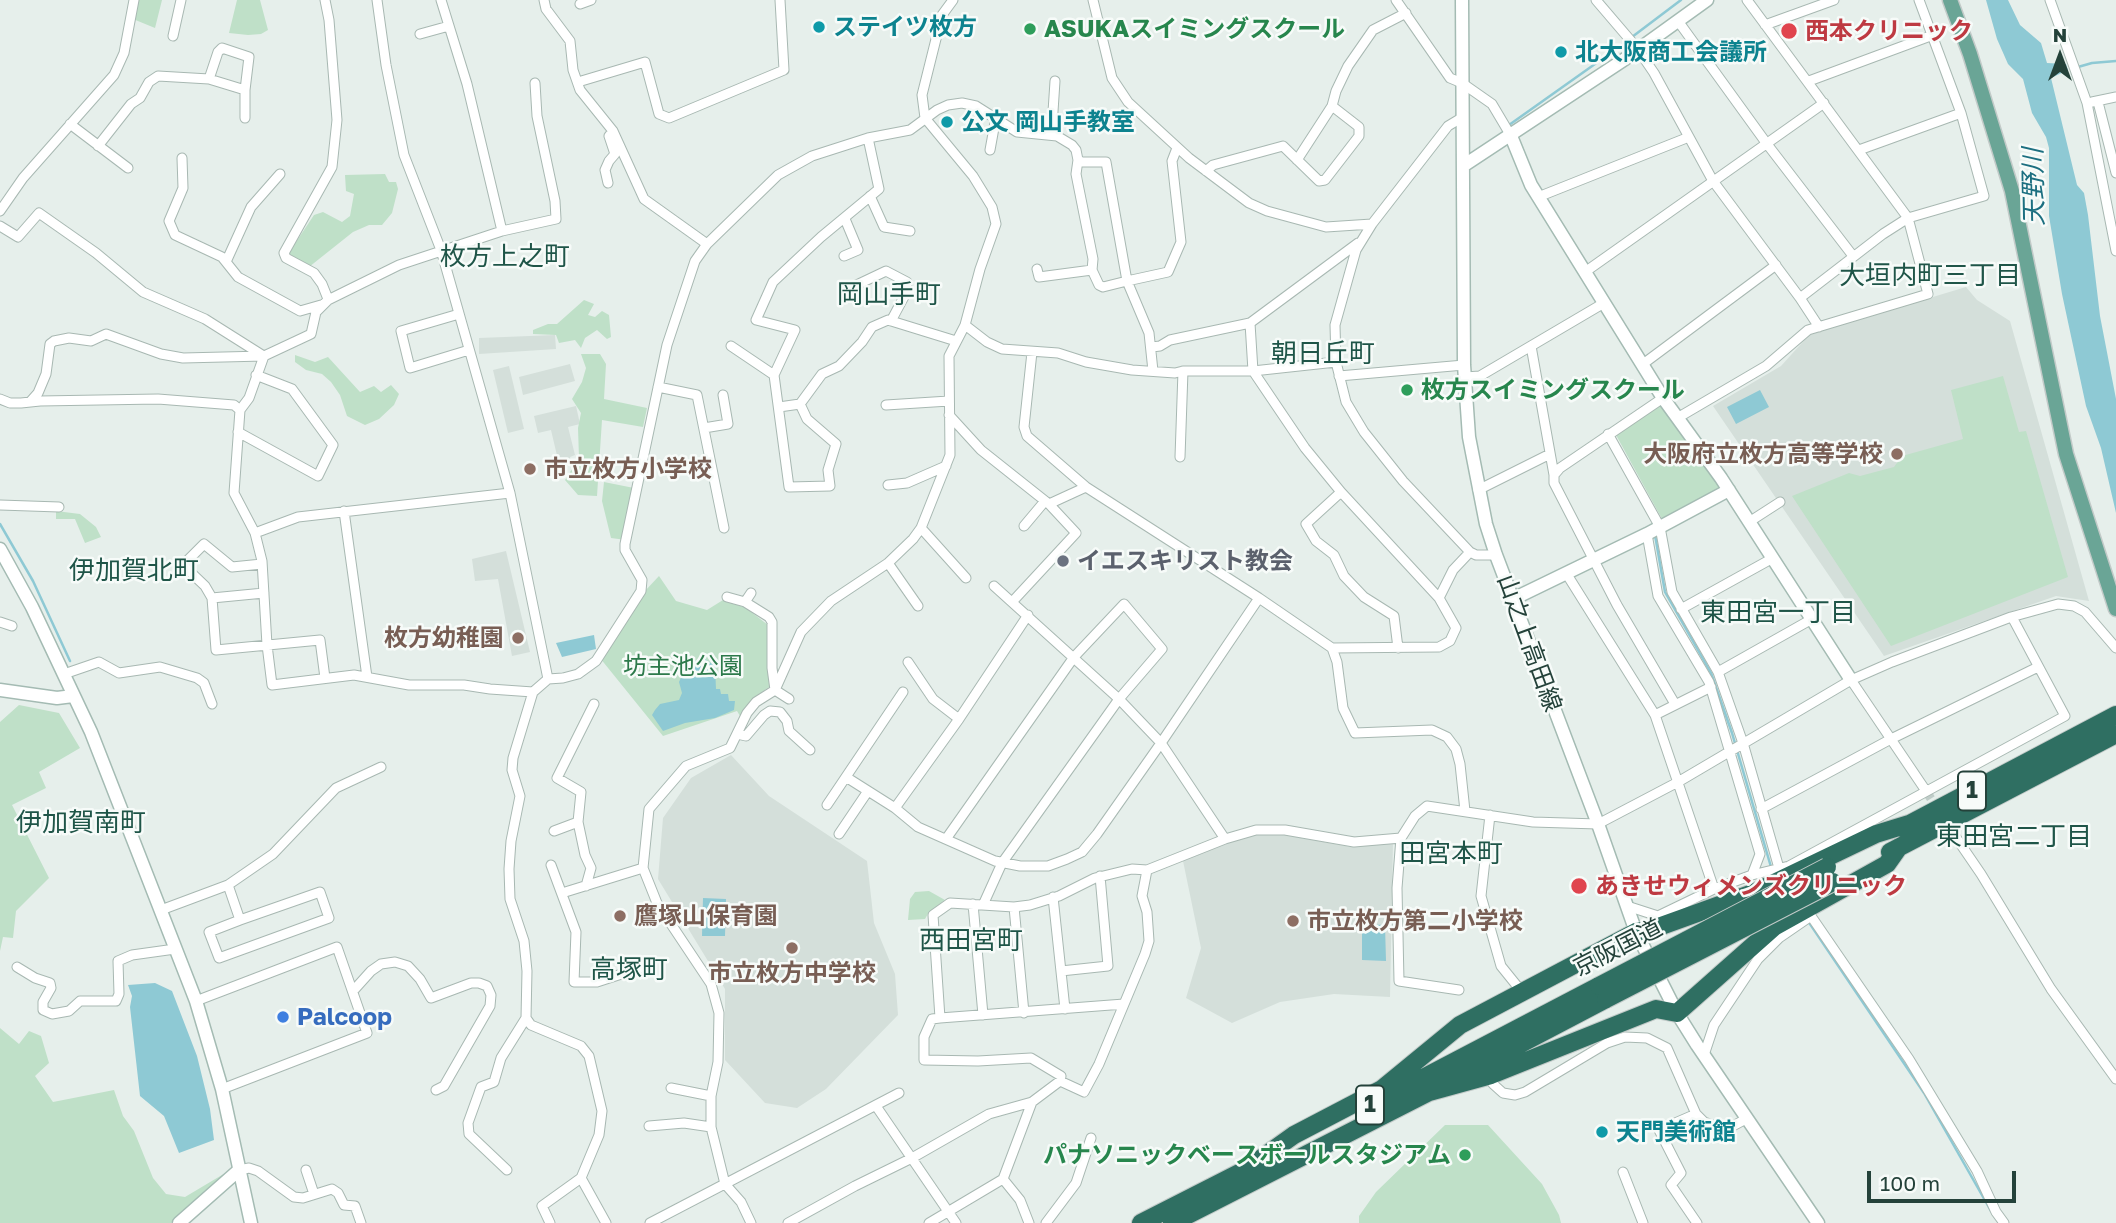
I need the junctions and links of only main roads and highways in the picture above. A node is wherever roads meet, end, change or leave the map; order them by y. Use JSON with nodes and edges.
{"nodes":[{"id":1,"x":1951,"y":0,"type":"edge"},
{"id":2,"x":2116,"y":609,"type":"edge"},
{"id":3,"x":2116,"y":715,"type":"edge"},
{"id":4,"x":2116,"y":734,"type":"edge"},
{"id":5,"x":1912,"y":823,"type":"junction"},
{"id":6,"x":1899,"y":848,"type":"junction"},
{"id":7,"x":1830,"y":874,"type":"junction"},
{"id":8,"x":1602,"y":992,"type":"junction"},
{"id":9,"x":1429,"y":1093,"type":"junction"},
{"id":10,"x":1245,"y":1170,"type":"junction"},
{"id":11,"x":1141,"y":1223,"type":"edge"},
{"id":12,"x":1172,"y":1223,"type":"edge"}],
"edges":[{"from":1,"to":2,"type":"main road"},
{"from":3,"to":5,"type":"highway","name":"京阪国道","number":"1"},
{"from":4,"to":6,"type":"highway","name":"京阪国道","number":"1"},
{"from":5,"to":7,"type":"highway","name":"京阪国道","number":"1"},
{"from":5,"to":10,"type":"highway"},
{"from":6,"to":7,"type":"highway","name":"京阪国道","number":"1"},
{"from":6,"to":9,"type":"highway","number":"1"},
{"from":7,"to":8,"type":"highway","name":"京阪国道","number":"1","bridge":true},
{"from":8,"to":9,"type":"highway","name":"京阪国道","number":"1"},
{"from":8,"to":10,"type":"highway","name":"京阪国道","number":"1"},
{"from":9,"to":12,"type":"highway","name":"京阪国道","number":"1"},
{"from":10,"to":11,"type":"highway","name":"京阪国道","number":"1"}]}
